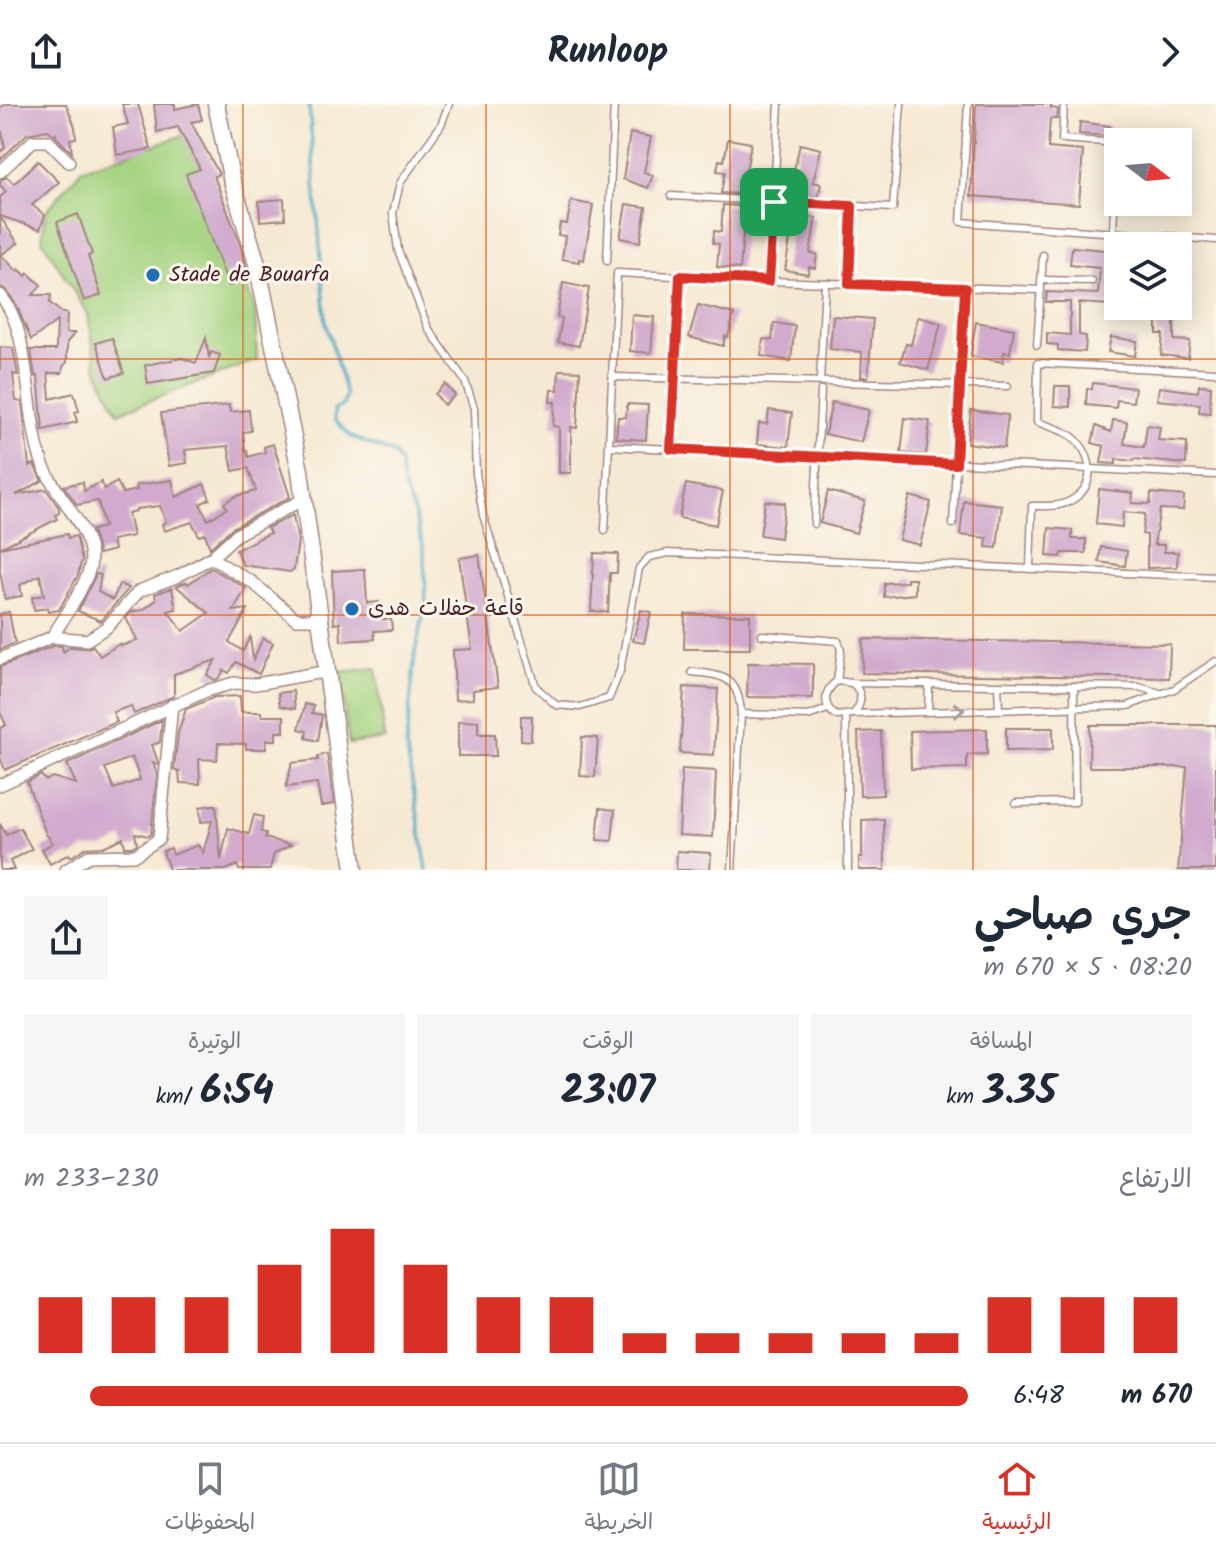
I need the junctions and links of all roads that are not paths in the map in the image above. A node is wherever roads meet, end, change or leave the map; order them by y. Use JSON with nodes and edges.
{"nodes":[{"id":1,"x":216,"y":104,"type":"edge"},
{"id":2,"x":449,"y":104,"type":"edge"},
{"id":3,"x":614,"y":104,"type":"edge"},
{"id":4,"x":779,"y":104,"type":"edge"},
{"id":5,"x":901,"y":104,"type":"edge"},
{"id":6,"x":968,"y":104,"type":"edge"},
{"id":7,"x":1064,"y":104,"type":"edge"},
{"id":8,"x":69,"y":162,"type":"dead end"},
{"id":9,"x":0,"y":172,"type":"edge"},
{"id":10,"x":671,"y":196,"type":"dead end"},
{"id":11,"x":774,"y":202,"type":"junction"},
{"id":12,"x":852,"y":206,"type":"junction"},
{"id":13,"x":1113,"y":232,"type":"joint"},
{"id":14,"x":1192,"y":238,"type":"edge"},
{"id":15,"x":1216,"y":240,"type":"edge"},
{"id":16,"x":1043,"y":255,"type":"dead end"},
{"id":17,"x":607,"y":261,"type":"dead end"},
{"id":18,"x":680,"y":276,"type":"junction"},
{"id":19,"x":1042,"y":280,"type":"junction"},
{"id":20,"x":769,"y":281,"type":"junction"},
{"id":21,"x":1092,"y":281,"type":"dead end"},
{"id":22,"x":825,"y":283,"type":"junction"},
{"id":23,"x":849,"y":284,"type":"junction"},
{"id":24,"x":965,"y":288,"type":"junction"},
{"id":25,"x":1041,"y":290,"type":"junction"},
{"id":26,"x":0,"y":295,"type":"edge"},
{"id":27,"x":1037,"y":345,"type":"dead end"},
{"id":28,"x":1216,"y":372,"type":"edge"},
{"id":29,"x":612,"y":377,"type":"junction"},
{"id":30,"x":675,"y":379,"type":"junction"},
{"id":31,"x":820,"y":381,"type":"junction"},
{"id":32,"x":960,"y":385,"type":"junction"},
{"id":33,"x":1008,"y":386,"type":"dead end"},
{"id":34,"x":821,"y":390,"type":"dead end"},
{"id":35,"x":608,"y":446,"type":"junction"},
{"id":36,"x":671,"y":449,"type":"junction"},
{"id":37,"x":817,"y":456,"type":"junction"},
{"id":38,"x":956,"y":464,"type":"junction"},
{"id":39,"x":1091,"y":468,"type":"junction"},
{"id":40,"x":1216,"y":475,"type":"edge"},
{"id":41,"x":304,"y":499,"type":"junction"},
{"id":42,"x":814,"y":524,"type":"dead end"},
{"id":43,"x":953,"y":524,"type":"dead end"},
{"id":44,"x":605,"y":530,"type":"dead end"},
{"id":45,"x":211,"y":558,"type":"junction"},
{"id":46,"x":1030,"y":569,"type":"junction"},
{"id":47,"x":1216,"y":577,"type":"edge"},
{"id":48,"x":321,"y":619,"type":"junction"},
{"id":49,"x":762,"y":635,"type":"dead end"},
{"id":50,"x":52,"y":637,"type":"junction"},
{"id":51,"x":0,"y":659,"type":"edge"},
{"id":52,"x":1216,"y":661,"type":"edge"},
{"id":53,"x":328,"y":671,"type":"junction"},
{"id":54,"x":692,"y":672,"type":"dead end"},
{"id":55,"x":837,"y":681,"type":"junction"},
{"id":56,"x":852,"y":683,"type":"junction"},
{"id":57,"x":929,"y":684,"type":"junction"},
{"id":58,"x":998,"y":685,"type":"junction"},
{"id":59,"x":1074,"y":686,"type":"junction"},
{"id":60,"x":1160,"y":693,"type":"junction"},
{"id":61,"x":172,"y":705,"type":"junction"},
{"id":62,"x":1074,"y":707,"type":"junction"},
{"id":63,"x":828,"y":709,"type":"junction"},
{"id":64,"x":999,"y":709,"type":"junction"},
{"id":65,"x":928,"y":711,"type":"junction"},
{"id":66,"x":741,"y":714,"type":"junction"},
{"id":67,"x":850,"y":715,"type":"junction"},
{"id":68,"x":0,"y":785,"type":"edge"},
{"id":69,"x":1016,"y":803,"type":"dead end"},
{"id":70,"x":66,"y":870,"type":"edge"},
{"id":71,"x":354,"y":870,"type":"edge"},
{"id":72,"x":732,"y":870,"type":"edge"},
{"id":73,"x":848,"y":870,"type":"edge"}],
"edges":[{"from":1,"to":41,"type":"street"},
{"from":2,"to":46,"type":"lane"},
{"from":3,"to":17,"type":"lane"},
{"from":4,"to":11,"type":"lane"},
{"from":5,"to":12,"type":"lane"},
{"from":6,"to":13,"type":"lane"},
{"from":7,"to":13,"type":"lane"},
{"from":8,"to":9,"type":"street"},
{"from":10,"to":11,"type":"lane"},
{"from":11,"to":12,"type":"lane"},
{"from":11,"to":20,"type":"lane"},
{"from":12,"to":23,"type":"lane"},
{"from":14,"to":15,"type":"lane"},
{"from":16,"to":19,"type":"lane"},
{"from":18,"to":20,"type":"lane"},
{"from":18,"to":29,"type":"lane"},
{"from":18,"to":30,"type":"lane"},
{"from":19,"to":21,"type":"lane"},
{"from":19,"to":25,"type":"lane"},
{"from":20,"to":22,"type":"lane"},
{"from":22,"to":23,"type":"lane"},
{"from":22,"to":31,"type":"lane"},
{"from":23,"to":24,"type":"lane"},
{"from":24,"to":25,"type":"lane"},
{"from":24,"to":32,"type":"lane"},
{"from":25,"to":27,"type":"lane"},
{"from":26,"to":50,"type":"street"},
{"from":28,"to":39,"type":"lane"},
{"from":29,"to":30,"type":"lane"},
{"from":29,"to":35,"type":"lane"},
{"from":30,"to":31,"type":"lane"},
{"from":30,"to":36,"type":"lane"},
{"from":31,"to":32,"type":"lane"},
{"from":32,"to":33,"type":"lane"},
{"from":32,"to":38,"type":"lane"},
{"from":34,"to":37,"type":"lane"},
{"from":35,"to":36,"type":"lane"},
{"from":35,"to":44,"type":"lane"},
{"from":36,"to":37,"type":"lane"},
{"from":37,"to":38,"type":"lane"},
{"from":37,"to":42,"type":"lane"},
{"from":38,"to":39,"type":"lane"},
{"from":38,"to":43,"type":"lane"},
{"from":39,"to":40,"type":"lane"},
{"from":39,"to":46,"type":"lane"},
{"from":41,"to":45,"type":"street"},
{"from":41,"to":48,"type":"street"},
{"from":45,"to":48,"type":"street"},
{"from":45,"to":50,"type":"street"},
{"from":46,"to":47,"type":"lane"},
{"from":48,"to":53,"type":"street"},
{"from":49,"to":55,"type":"lane"},
{"from":50,"to":51,"type":"street"},
{"from":52,"to":60,"type":"lane"},
{"from":53,"to":61,"type":"street"},
{"from":53,"to":71,"type":"street"},
{"from":54,"to":66,"type":"lane"},
{"from":55,"to":56,"type":"lane"},
{"from":55,"to":63,"type":"lane"},
{"from":56,"to":57,"type":"lane"},
{"from":56,"to":67,"type":"lane"},
{"from":57,"to":58,"type":"lane"},
{"from":57,"to":65,"type":"lane"},
{"from":58,"to":59,"type":"lane"},
{"from":58,"to":64,"type":"lane"},
{"from":59,"to":60,"type":"lane"},
{"from":59,"to":62,"type":"lane"},
{"from":60,"to":62,"type":"lane"},
{"from":61,"to":68,"type":"street"},
{"from":61,"to":70,"type":"street"},
{"from":62,"to":64,"type":"lane"},
{"from":62,"to":69,"type":"lane"},
{"from":63,"to":66,"type":"lane"},
{"from":63,"to":67,"type":"lane"},
{"from":65,"to":64,"type":"lane","one_way":true},
{"from":65,"to":67,"type":"lane"},
{"from":66,"to":72,"type":"lane"},
{"from":67,"to":73,"type":"lane"}]}
